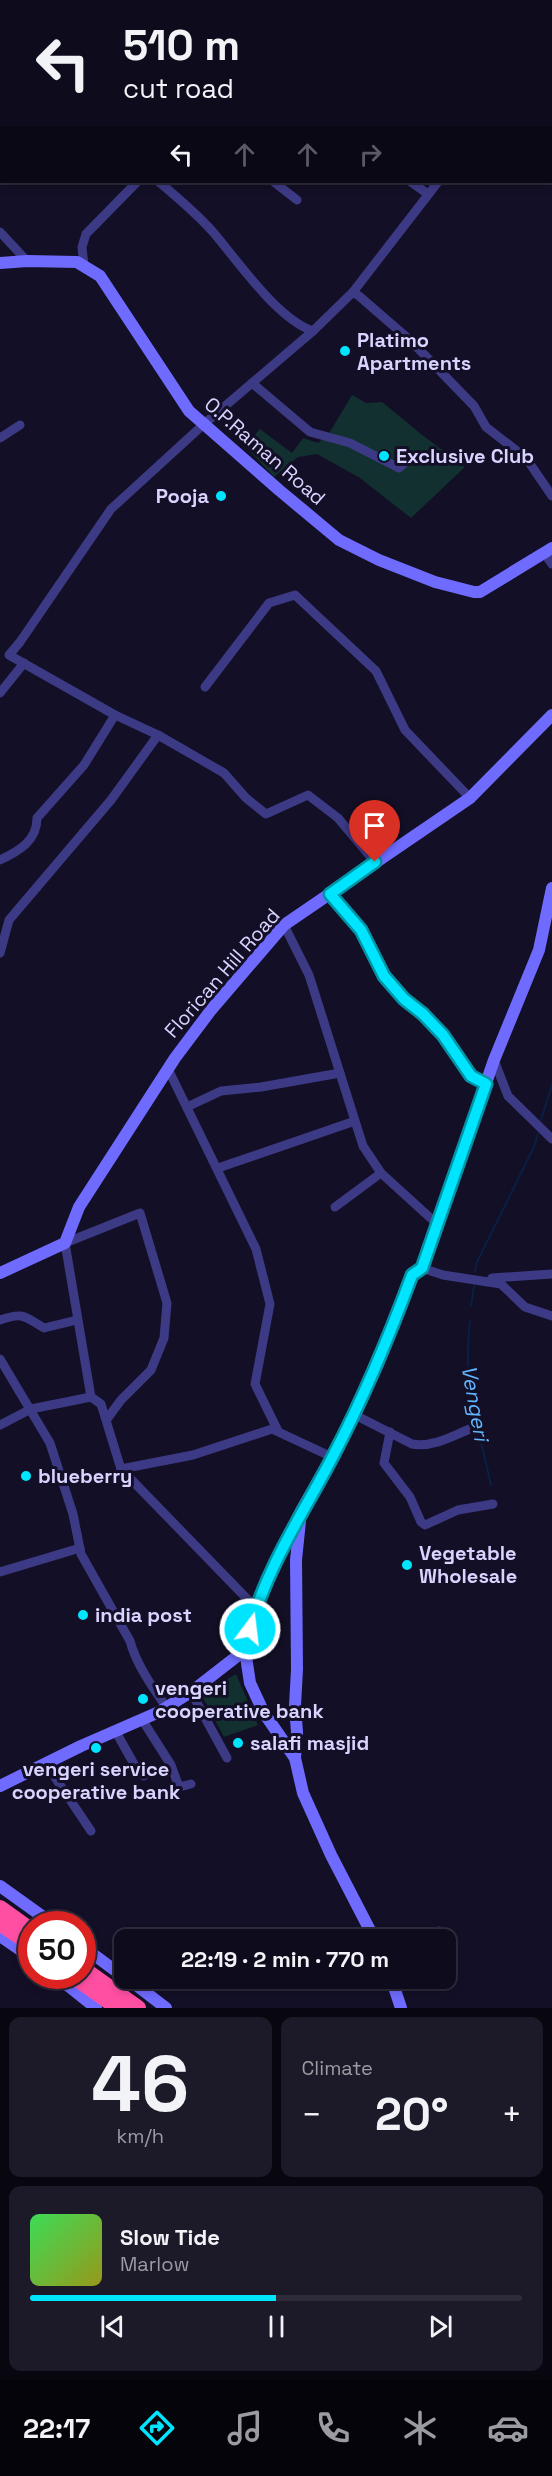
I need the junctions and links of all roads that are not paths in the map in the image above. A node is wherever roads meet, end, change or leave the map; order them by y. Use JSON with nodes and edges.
{"nodes":[{"id":1,"x":136,"y":183,"type":"edge"},
{"id":2,"x":160,"y":183,"type":"edge"},
{"id":3,"x":275,"y":183,"type":"edge"},
{"id":4,"x":412,"y":183,"type":"edge"},
{"id":5,"x":437,"y":183,"type":"edge"},
{"id":6,"x":428,"y":194,"type":"junction"},
{"id":7,"x":297,"y":200,"type":"dead end"},
{"id":8,"x":0,"y":232,"type":"edge"},
{"id":9,"x":27,"y":261,"type":"junction"},
{"id":10,"x":0,"y":263,"type":"edge"},
{"id":11,"x":84,"y":266,"type":"junction"},
{"id":12,"x":353,"y":292,"type":"junction"},
{"id":13,"x":313,"y":331,"type":"junction"},
{"id":14,"x":252,"y":383,"type":"junction"},
{"id":15,"x":204,"y":424,"type":"junction"},
{"id":16,"x":20,"y":425,"type":"dead end"},
{"id":17,"x":0,"y":438,"type":"edge"},
{"id":18,"x":409,"y":459,"type":"dead end"},
{"id":19,"x":552,"y":496,"type":"edge"},
{"id":20,"x":548,"y":550,"type":"edge"},
{"id":21,"x":552,"y":564,"type":"edge"},
{"id":22,"x":4,"y":653,"type":"edge"},
{"id":23,"x":24,"y":663,"type":"junction"},
{"id":24,"x":205,"y":687,"type":"dead end"},
{"id":25,"x":0,"y":693,"type":"edge"},
{"id":26,"x":115,"y":715,"type":"junction"},
{"id":27,"x":552,"y":715,"type":"edge"},
{"id":28,"x":158,"y":735,"type":"junction"},
{"id":29,"x":470,"y":798,"type":"junction"},
{"id":30,"x":0,"y":860,"type":"edge"},
{"id":31,"x":375,"y":862,"type":"junction"},
{"id":32,"x":330,"y":894,"type":"junction"},
{"id":33,"x":551,"y":896,"type":"edge"},
{"id":34,"x":285,"y":925,"type":"junction"},
{"id":35,"x":0,"y":953,"type":"edge"},
{"id":36,"x":494,"y":1060,"type":"junction"},
{"id":37,"x":168,"y":1068,"type":"junction"},
{"id":38,"x":340,"y":1073,"type":"junction"},
{"id":39,"x":486,"y":1084,"type":"junction"},
{"id":40,"x":187,"y":1107,"type":"junction"},
{"id":41,"x":355,"y":1121,"type":"junction"},
{"id":42,"x":552,"y":1138,"type":"edge"},
{"id":43,"x":218,"y":1168,"type":"junction"},
{"id":44,"x":381,"y":1173,"type":"junction"},
{"id":45,"x":335,"y":1207,"type":"dead end"},
{"id":46,"x":437,"y":1224,"type":"junction"},
{"id":47,"x":65,"y":1243,"type":"junction"},
{"id":48,"x":422,"y":1268,"type":"junction"},
{"id":49,"x":0,"y":1273,"type":"edge"},
{"id":50,"x":552,"y":1274,"type":"edge"},
{"id":51,"x":476,"y":1279,"type":"junction"},
{"id":52,"x":552,"y":1316,"type":"edge"},
{"id":53,"x":0,"y":1320,"type":"edge"},
{"id":54,"x":77,"y":1320,"type":"junction"},
{"id":55,"x":0,"y":1359,"type":"edge"},
{"id":56,"x":92,"y":1397,"type":"junction"},
{"id":57,"x":31,"y":1409,"type":"junction"},
{"id":58,"x":353,"y":1414,"type":"junction"},
{"id":59,"x":107,"y":1419,"type":"junction"},
{"id":60,"x":0,"y":1425,"type":"edge"},
{"id":61,"x":474,"y":1427,"type":"dead end"},
{"id":62,"x":278,"y":1431,"type":"junction"},
{"id":63,"x":390,"y":1432,"type":"junction"},
{"id":64,"x":332,"y":1457,"type":"junction"},
{"id":65,"x":122,"y":1469,"type":"junction"},
{"id":66,"x":493,"y":1504,"type":"dead end"},
{"id":67,"x":301,"y":1511,"type":"junction"},
{"id":68,"x":80,"y":1548,"type":"junction"},
{"id":69,"x":0,"y":1572,"type":"edge"},
{"id":70,"x":256,"y":1608,"type":"junction"},
{"id":71,"x":244,"y":1650,"type":"junction"},
{"id":72,"x":191,"y":1692,"type":"junction"},
{"id":73,"x":167,"y":1708,"type":"junction"},
{"id":74,"x":143,"y":1721,"type":"junction"},
{"id":75,"x":116,"y":1732,"type":"junction"},
{"id":76,"x":227,"y":1758,"type":"dead end"},
{"id":77,"x":295,"y":1758,"type":"junction"},
{"id":78,"x":46,"y":1764,"type":"junction"},
{"id":79,"x":144,"y":1776,"type":"dead end"},
{"id":80,"x":191,"y":1784,"type":"dead end"},
{"id":81,"x":0,"y":1786,"type":"edge"},
{"id":82,"x":91,"y":1832,"type":"dead end"},
{"id":83,"x":0,"y":1886,"type":"edge"},
{"id":84,"x":0,"y":1908,"type":"edge"},
{"id":85,"x":35,"y":1911,"type":"edge"},
{"id":86,"x":18,"y":1921,"type":"edge"},
{"id":87,"x":0,"y":1923,"type":"edge"},
{"id":88,"x":369,"y":1929,"type":"edge"},
{"id":89,"x":18,"y":1935,"type":"edge"},
{"id":90,"x":0,"y":1936,"type":"edge"},
{"id":91,"x":18,"y":1948,"type":"edge"},
{"id":92,"x":96,"y":1956,"type":"edge"},
{"id":93,"x":114,"y":1969,"type":"edge"},
{"id":94,"x":96,"y":1978,"type":"edge"},
{"id":95,"x":72,"y":1989,"type":"edge"},
{"id":96,"x":91,"y":1989,"type":"edge"},
{"id":97,"x":141,"y":1989,"type":"edge"},
{"id":98,"x":394,"y":1989,"type":"edge"},
{"id":99,"x":96,"y":2008,"type":"edge"},
{"id":100,"x":118,"y":2008,"type":"edge"},
{"id":101,"x":138,"y":2008,"type":"edge"},
{"id":102,"x":166,"y":2008,"type":"edge"},
{"id":103,"x":400,"y":2008,"type":"edge"}],
"edges":[{"from":1,"to":11,"type":"street"},
{"from":2,"to":13,"type":"street"},
{"from":3,"to":7,"type":"street"},
{"from":4,"to":6,"type":"street"},
{"from":5,"to":6,"type":"street"},
{"from":6,"to":12,"type":"street"},
{"from":8,"to":9,"type":"street"},
{"from":9,"to":10,"type":"street"},
{"from":9,"to":11,"type":"street"},
{"from":11,"to":15,"type":"street","name":"O.P.Raman Road"},
{"from":12,"to":13,"type":"street"},
{"from":12,"to":19,"type":"street"},
{"from":13,"to":14,"type":"street"},
{"from":14,"to":15,"type":"street"},
{"from":14,"to":18,"type":"street"},
{"from":15,"to":20,"type":"street","name":"O.P.Raman Road"},
{"from":15,"to":22,"type":"street"},
{"from":16,"to":17,"type":"street"},
{"from":20,"to":21,"type":"street"},
{"from":22,"to":23,"type":"street"},
{"from":23,"to":25,"type":"street"},
{"from":23,"to":26,"type":"street"},
{"from":24,"to":29,"type":"street"},
{"from":26,"to":28,"type":"street"},
{"from":26,"to":30,"type":"street"},
{"from":27,"to":29,"type":"street","name":"Florican Hill Road"},
{"from":28,"to":31,"type":"street"},
{"from":28,"to":35,"type":"street"},
{"from":29,"to":31,"type":"street","name":"Florican Hill Road"},
{"from":31,"to":32,"type":"street","name":"Florican Hill Road"},
{"from":32,"to":34,"type":"street","name":"Florican Hill Road"},
{"from":32,"to":39,"type":"street"},
{"from":33,"to":36,"type":"street"},
{"from":34,"to":37,"type":"street","name":"Florican Hill Road"},
{"from":34,"to":38,"type":"street"},
{"from":36,"to":39,"type":"street"},
{"from":36,"to":42,"type":"street"},
{"from":37,"to":40,"type":"street"},
{"from":37,"to":47,"type":"street","name":"Florican Hill Road"},
{"from":38,"to":40,"type":"street"},
{"from":38,"to":41,"type":"street"},
{"from":39,"to":46,"type":"street"},
{"from":40,"to":43,"type":"street"},
{"from":41,"to":43,"type":"street"},
{"from":41,"to":44,"type":"street"},
{"from":43,"to":62,"type":"street"},
{"from":44,"to":45,"type":"street"},
{"from":44,"to":46,"type":"street"},
{"from":46,"to":48,"type":"street"},
{"from":47,"to":49,"type":"street"},
{"from":47,"to":54,"type":"street"},
{"from":47,"to":59,"type":"street"},
{"from":48,"to":51,"type":"street"},
{"from":48,"to":58,"type":"street"},
{"from":50,"to":51,"type":"street"},
{"from":51,"to":52,"type":"street"},
{"from":53,"to":54,"type":"street"},
{"from":54,"to":56,"type":"street"},
{"from":55,"to":57,"type":"street"},
{"from":56,"to":57,"type":"street"},
{"from":56,"to":59,"type":"street"},
{"from":57,"to":60,"type":"street"},
{"from":57,"to":68,"type":"street"},
{"from":58,"to":63,"type":"street"},
{"from":58,"to":64,"type":"street"},
{"from":59,"to":65,"type":"street"},
{"from":61,"to":63,"type":"street"},
{"from":62,"to":64,"type":"street"},
{"from":62,"to":65,"type":"street"},
{"from":63,"to":66,"type":"street"},
{"from":64,"to":67,"type":"street"},
{"from":65,"to":70,"type":"street"},
{"from":67,"to":70,"type":"street"},
{"from":67,"to":77,"type":"street"},
{"from":68,"to":69,"type":"street"},
{"from":68,"to":73,"type":"street"},
{"from":70,"to":71,"type":"street"},
{"from":71,"to":72,"type":"street"},
{"from":71,"to":77,"type":"street"},
{"from":72,"to":73,"type":"street"},
{"from":72,"to":76,"type":"street"},
{"from":73,"to":74,"type":"street"},
{"from":74,"to":75,"type":"street"},
{"from":74,"to":80,"type":"street"},
{"from":75,"to":78,"type":"street"},
{"from":75,"to":79,"type":"street"},
{"from":77,"to":88,"type":"street"},
{"from":78,"to":81,"type":"street"},
{"from":78,"to":82,"type":"street"},
{"from":83,"to":85,"type":"street"},
{"from":84,"to":86,"type":"highway"},
{"from":87,"to":89,"type":"highway"},
{"from":90,"to":91,"type":"street"},
{"from":92,"to":93,"type":"street"},
{"from":94,"to":101,"type":"highway"},
{"from":95,"to":99,"type":"street"},
{"from":96,"to":100,"type":"highway"},
{"from":97,"to":102,"type":"street"},
{"from":98,"to":103,"type":"street"}]}
